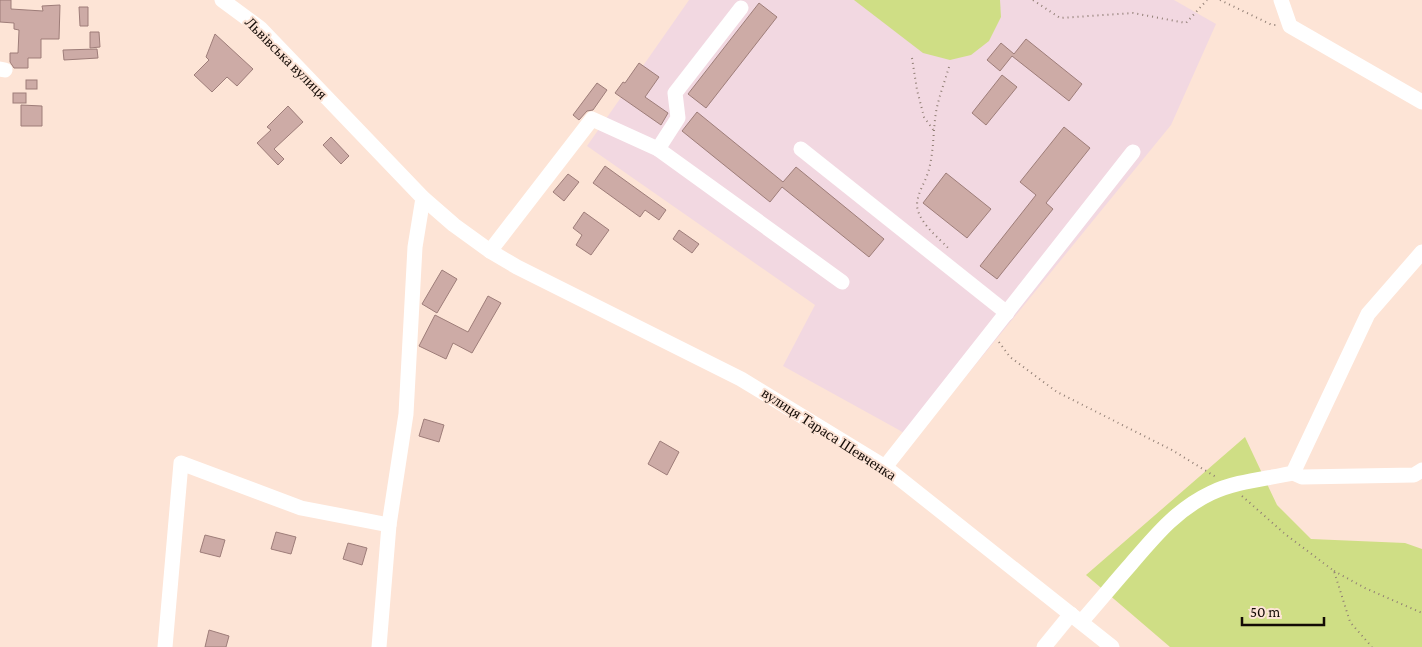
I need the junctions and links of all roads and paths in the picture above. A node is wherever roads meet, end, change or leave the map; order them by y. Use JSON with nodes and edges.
{"nodes":[{"id":1,"x":222,"y":0,"type":"edge"},
{"id":2,"x":1033,"y":0,"type":"edge"},
{"id":3,"x":1207,"y":0,"type":"edge"},
{"id":4,"x":1220,"y":0,"type":"edge"},
{"id":5,"x":1281,"y":0,"type":"edge"},
{"id":6,"x":741,"y":8,"type":"dead end"},
{"id":7,"x":1290,"y":26,"type":"junction"},
{"id":8,"x":912,"y":58,"type":"dead end"},
{"id":9,"x":949,"y":66,"type":"dead end"},
{"id":10,"x":1422,"y":102,"type":"edge"},
{"id":11,"x":934,"y":131,"type":"junction"},
{"id":12,"x":658,"y":149,"type":"junction"},
{"id":13,"x":801,"y":149,"type":"dead end"},
{"id":14,"x":1134,"y":152,"type":"dead end"},
{"id":15,"x":423,"y":198,"type":"junction"},
{"id":16,"x":490,"y":251,"type":"junction"},
{"id":17,"x":952,"y":252,"type":"dead end"},
{"id":18,"x":1422,"y":252,"type":"edge"},
{"id":19,"x":842,"y":282,"type":"dead end"},
{"id":20,"x":1007,"y":313,"type":"junction"},
{"id":21,"x":997,"y":325,"type":"junction"},
{"id":22,"x":885,"y":467,"type":"junction"},
{"id":23,"x":1293,"y":473,"type":"junction"},
{"id":24,"x":1419,"y":476,"type":"edge"},
{"id":25,"x":1230,"y":486,"type":"junction"},
{"id":26,"x":388,"y":525,"type":"junction"},
{"id":27,"x":1334,"y":571,"type":"junction"},
{"id":28,"x":1422,"y":613,"type":"edge"},
{"id":29,"x":1076,"y":618,"type":"junction"},
{"id":30,"x":165,"y":647,"type":"edge"},
{"id":31,"x":380,"y":647,"type":"edge"},
{"id":32,"x":1044,"y":647,"type":"edge"},
{"id":33,"x":1112,"y":647,"type":"edge"},
{"id":34,"x":1372,"y":647,"type":"edge"}],
"edges":[{"from":1,"to":15,"type":"street","name":"Львівська вулиця"},
{"from":2,"to":3,"type":"path"},
{"from":4,"to":7,"type":"path"},
{"from":5,"to":7,"type":"street"},
{"from":6,"to":12,"type":"street"},
{"from":7,"to":10,"type":"street"},
{"from":8,"to":11,"type":"path"},
{"from":9,"to":11,"type":"path"},
{"from":11,"to":17,"type":"path"},
{"from":12,"to":16,"type":"street"},
{"from":12,"to":19,"type":"street"},
{"from":13,"to":20,"type":"street"},
{"from":14,"to":20,"type":"street"},
{"from":15,"to":16,"type":"street","name":"вулиця Тараса Шевченка"},
{"from":15,"to":26,"type":"street"},
{"from":16,"to":22,"type":"street","name":"вулиця Тараса Шевченка"},
{"from":18,"to":23,"type":"street"},
{"from":20,"to":21,"type":"street"},
{"from":21,"to":22,"type":"street"},
{"from":21,"to":25,"type":"path"},
{"from":22,"to":29,"type":"street","name":"вулиця Тараса Шевченка"},
{"from":23,"to":24,"type":"street"},
{"from":23,"to":25,"type":"street"},
{"from":25,"to":27,"type":"path"},
{"from":25,"to":29,"type":"street"},
{"from":26,"to":30,"type":"street"},
{"from":26,"to":31,"type":"street"},
{"from":27,"to":28,"type":"path"},
{"from":27,"to":34,"type":"path"},
{"from":29,"to":32,"type":"street"},
{"from":29,"to":33,"type":"street","name":"вулиця Тараса Шевченка"}]}
